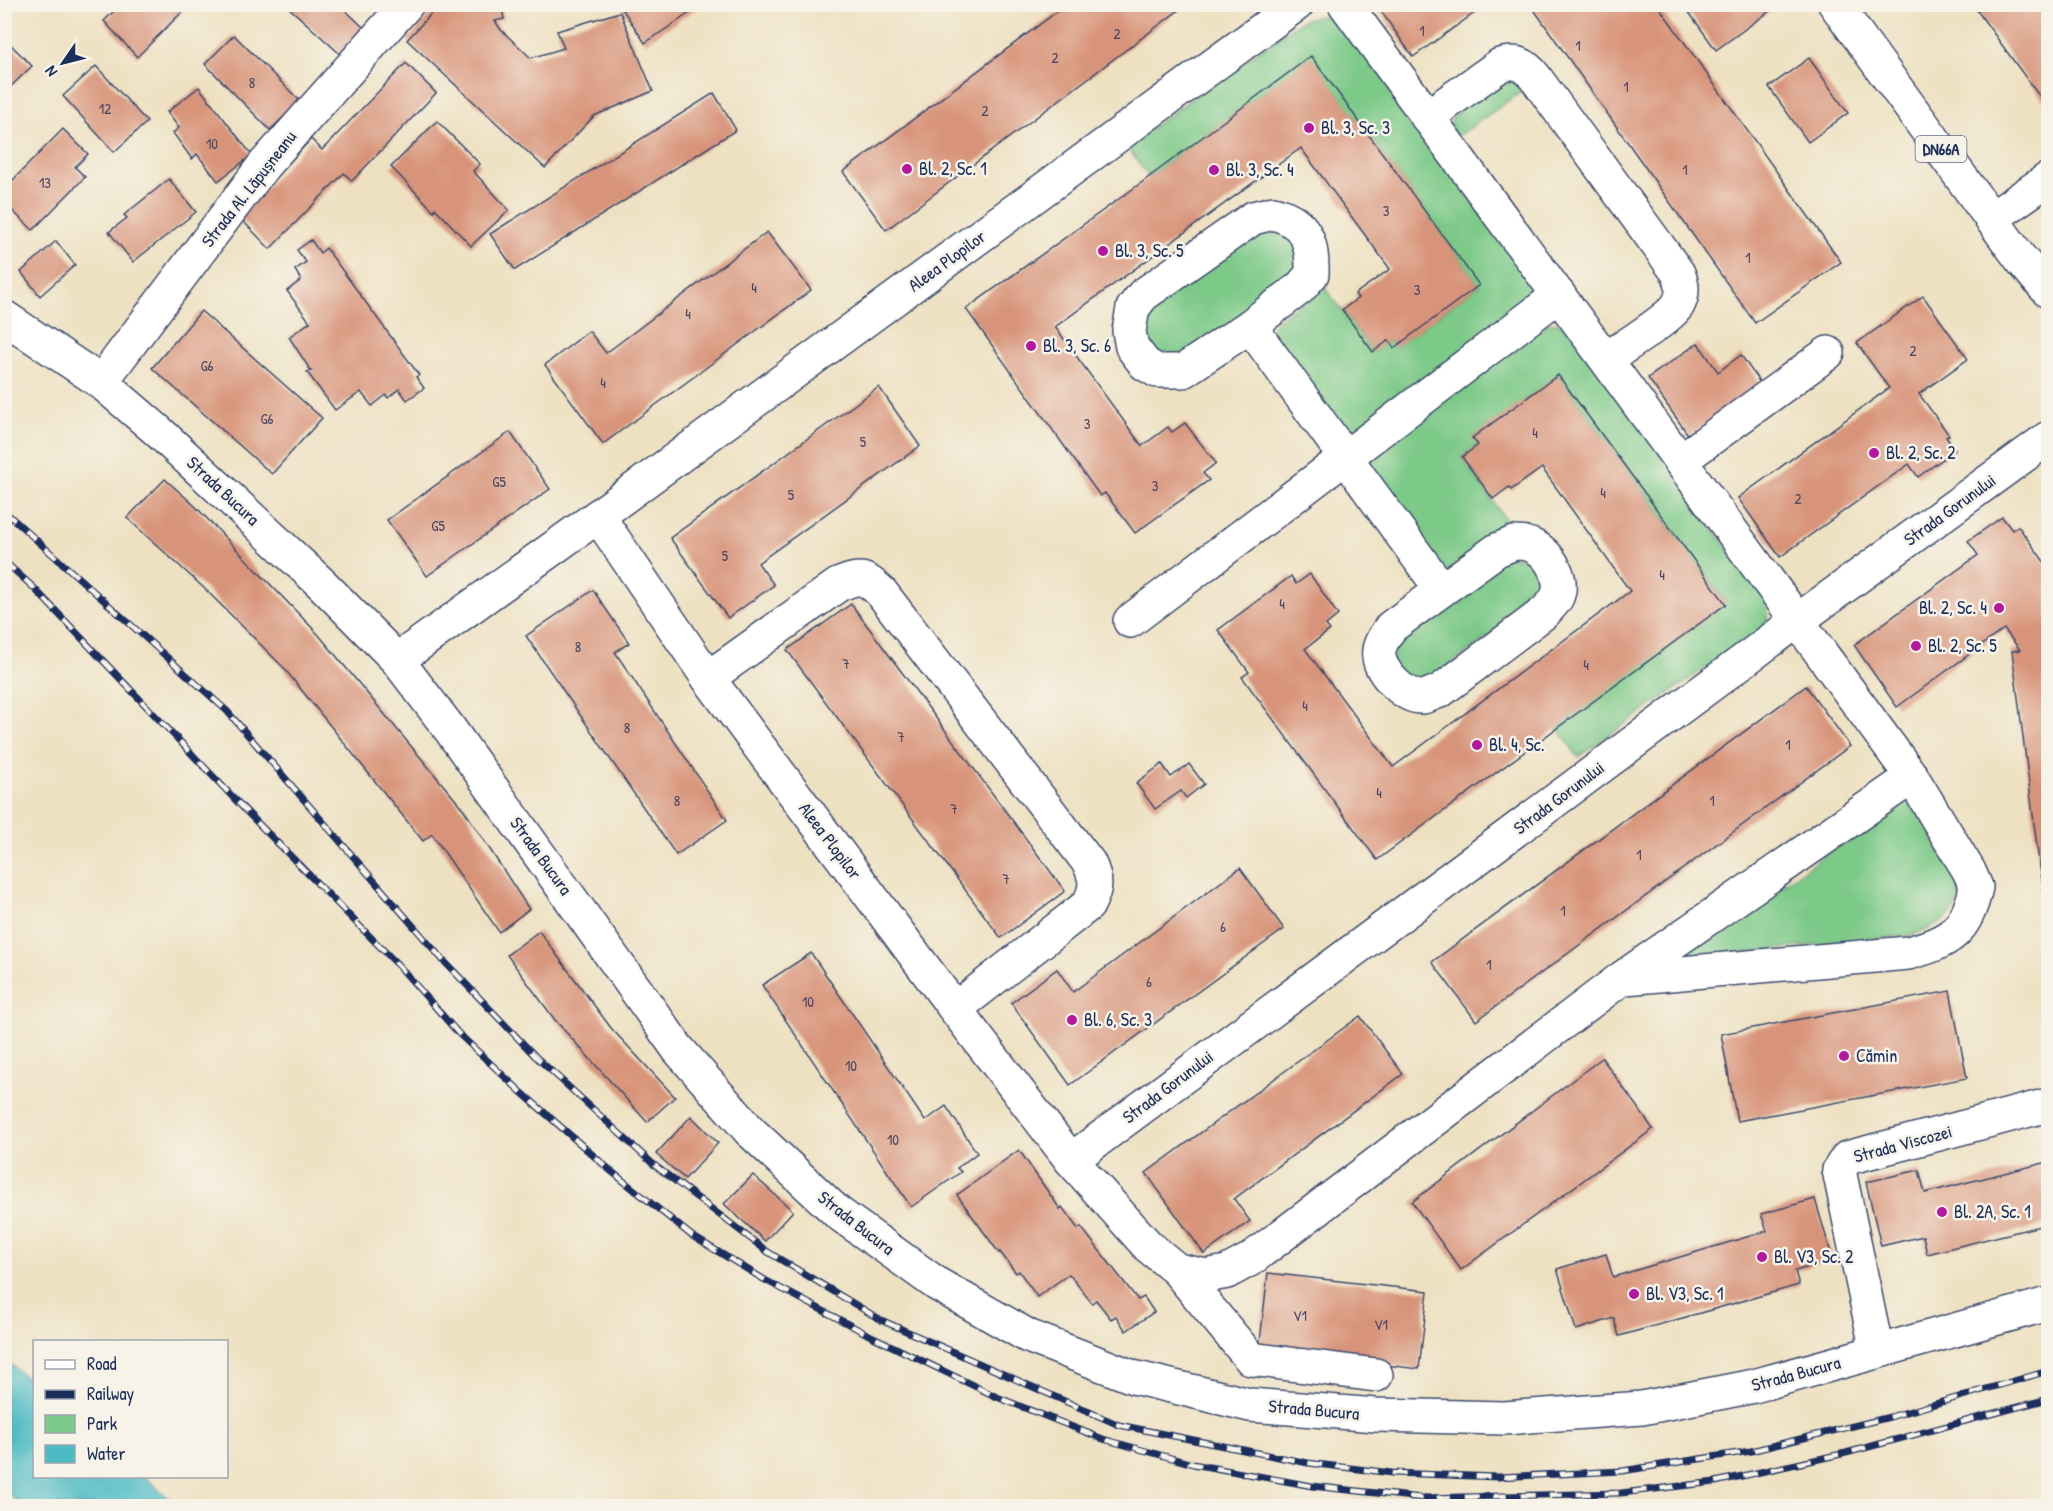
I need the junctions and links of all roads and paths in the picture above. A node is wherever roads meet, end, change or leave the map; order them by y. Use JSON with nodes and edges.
{"nodes":[{"id":1,"x":407,"y":4,"type":"edge"},
{"id":2,"x":1297,"y":4,"type":"edge"},
{"id":3,"x":1345,"y":4,"type":"edge"},
{"id":4,"x":1835,"y":4,"type":"edge"},
{"id":5,"x":1427,"y":117,"type":"junction"},
{"id":6,"x":2049,"y":179,"type":"edge"},
{"id":7,"x":1991,"y":219,"type":"junction"},
{"id":8,"x":2049,"y":291,"type":"edge"},
{"id":9,"x":1559,"y":295,"type":"junction"},
{"id":10,"x":4,"y":317,"type":"edge"},
{"id":11,"x":1250,"y":326,"type":"junction"},
{"id":12,"x":1828,"y":353,"type":"dead end"},
{"id":13,"x":1606,"y":359,"type":"junction"},
{"id":14,"x":101,"y":382,"type":"junction"},
{"id":15,"x":2049,"y":438,"type":"edge"},
{"id":16,"x":1346,"y":458,"type":"junction"},
{"id":17,"x":1680,"y":460,"type":"junction"},
{"id":18,"x":598,"y":516,"type":"junction"},
{"id":19,"x":1441,"y":589,"type":"junction"},
{"id":20,"x":1130,"y":621,"type":"dead end"},
{"id":21,"x":1797,"y":621,"type":"junction"},
{"id":22,"x":397,"y":660,"type":"junction"},
{"id":23,"x":708,"y":678,"type":"junction"},
{"id":24,"x":1911,"y":777,"type":"junction"},
{"id":25,"x":1622,"y":978,"type":"junction"},
{"id":26,"x":955,"y":1009,"type":"junction"},
{"id":27,"x":2049,"y":1105,"type":"edge"},
{"id":28,"x":1071,"y":1160,"type":"junction"},
{"id":29,"x":1177,"y":1270,"type":"junction"},
{"id":30,"x":2049,"y":1305,"type":"edge"},
{"id":31,"x":1877,"y":1352,"type":"junction"},
{"id":32,"x":1376,"y":1375,"type":"dead end"}],
"edges":[{"from":1,"to":14,"type":"street","name":"Strada Al. Lăpușneanu"},
{"from":2,"to":18,"type":"street","name":"Aleea Plopilor"},
{"from":3,"to":5,"type":"street"},
{"from":4,"to":7,"type":"street","number":"DN66A"},
{"from":5,"to":9,"type":"street"},
{"from":5,"to":13,"type":"street"},
{"from":6,"to":7,"type":"street"},
{"from":7,"to":8,"type":"street","number":"DN66A"},
{"from":9,"to":13,"type":"street"},
{"from":9,"to":16,"type":"street"},
{"from":10,"to":14,"type":"street","name":"Strada Bucura"},
{"from":11,"to":11,"type":"street"},
{"from":11,"to":16,"type":"street"},
{"from":12,"to":17,"type":"street"},
{"from":13,"to":17,"type":"street"},
{"from":14,"to":22,"type":"street","name":"Strada Bucura"},
{"from":15,"to":21,"type":"street","name":"Strada Gorunului"},
{"from":16,"to":19,"type":"street"},
{"from":16,"to":20,"type":"street"},
{"from":17,"to":21,"type":"street"},
{"from":18,"to":22,"type":"street","name":"Aleea Plopilor"},
{"from":18,"to":23,"type":"street","name":"Aleea Plopilor"},
{"from":19,"to":19,"type":"street"},
{"from":21,"to":24,"type":"street"},
{"from":21,"to":28,"type":"street","name":"Strada Gorunului"},
{"from":22,"to":31,"type":"street","name":"Strada Bucura"},
{"from":23,"to":26,"type":"street","name":"Aleea Plopilor"},
{"from":23,"to":26,"type":"street"},
{"from":24,"to":25,"type":"street"},
{"from":24,"to":25,"type":"street"},
{"from":25,"to":29,"type":"street"},
{"from":26,"to":28,"type":"street","name":"Aleea Plopilor"},
{"from":27,"to":31,"type":"street","name":"Strada Viscozei"},
{"from":28,"to":29,"type":"street","name":"Aleea Plopilor"},
{"from":29,"to":32,"type":"street","name":"Aleea Plopilor"},
{"from":30,"to":31,"type":"street","name":"Strada Bucura"}]}
